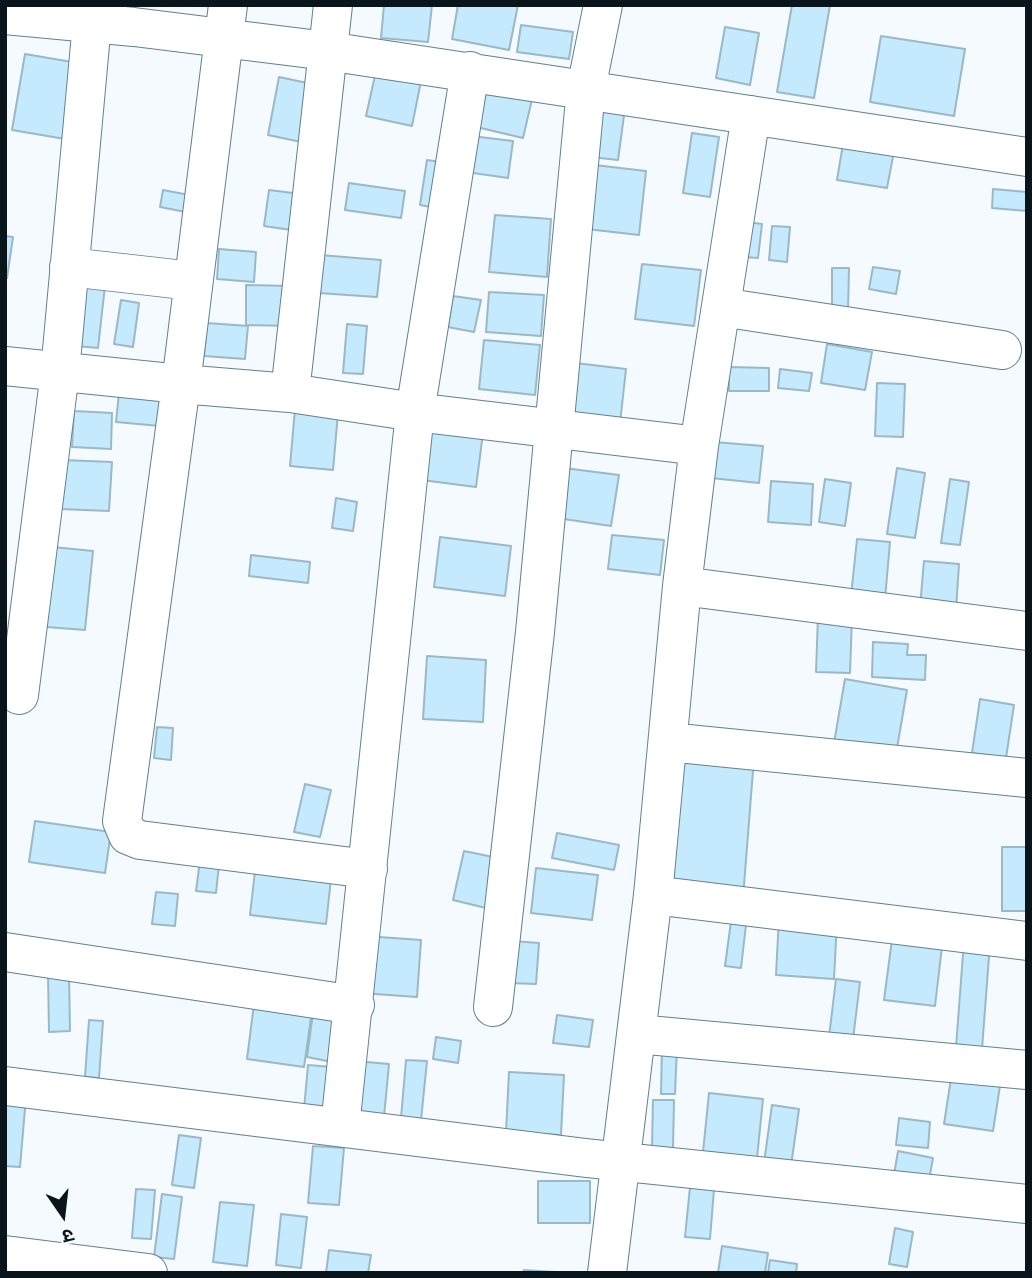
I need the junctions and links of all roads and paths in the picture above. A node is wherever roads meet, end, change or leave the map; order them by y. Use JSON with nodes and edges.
{"nodes":[{"id":1,"x":333,"y":5,"type":"edge"},
{"id":2,"x":603,"y":5,"type":"edge"},
{"id":3,"x":5,"y":15,"type":"edge"},
{"id":4,"x":69,"y":16,"type":"edge"},
{"id":5,"x":135,"y":16,"type":"edge"},
{"id":6,"x":226,"y":22,"type":"edge"},
{"id":7,"x":327,"y":51,"type":"junction"},
{"id":8,"x":470,"y":71,"type":"junction"},
{"id":9,"x":586,"y":89,"type":"junction"},
{"id":10,"x":751,"y":115,"type":"junction"},
{"id":11,"x":1027,"y":157,"type":"edge"},
{"id":12,"x":69,"y":267,"type":"junction"},
{"id":13,"x":193,"y":281,"type":"junction"},
{"id":14,"x":721,"y":307,"type":"junction"},
{"id":15,"x":1002,"y":351,"type":"dead end"},
{"id":16,"x":5,"y":366,"type":"edge"},
{"id":17,"x":60,"y":372,"type":"junction"},
{"id":18,"x":181,"y":384,"type":"junction"},
{"id":19,"x":290,"y":393,"type":"junction"},
{"id":20,"x":415,"y":412,"type":"junction"},
{"id":21,"x":553,"y":429,"type":"junction"},
{"id":22,"x":699,"y":446,"type":"junction"},
{"id":23,"x":682,"y":586,"type":"junction"},
{"id":24,"x":1027,"y":631,"type":"edge"},
{"id":25,"x":19,"y":695,"type":"dead end"},
{"id":26,"x":668,"y":742,"type":"junction"},
{"id":27,"x":1027,"y":778,"type":"edge"},
{"id":28,"x":368,"y":869,"type":"junction"},
{"id":29,"x":653,"y":895,"type":"junction"},
{"id":30,"x":1027,"y":941,"type":"edge"},
{"id":31,"x":5,"y":952,"type":"edge"},
{"id":32,"x":355,"y":1005,"type":"junction"},
{"id":33,"x":493,"y":1007,"type":"dead end"},
{"id":34,"x":637,"y":1034,"type":"junction"},
{"id":35,"x":1027,"y":1070,"type":"edge"},
{"id":36,"x":5,"y":1086,"type":"edge"},
{"id":37,"x":340,"y":1127,"type":"junction"},
{"id":38,"x":621,"y":1161,"type":"junction"},
{"id":39,"x":1027,"y":1204,"type":"edge"},
{"id":40,"x":5,"y":1255,"type":"edge"},
{"id":41,"x":148,"y":1273,"type":"edge"},
{"id":42,"x":607,"y":1273,"type":"edge"}],
"edges":[{"from":1,"to":7,"type":"street"},
{"from":2,"to":9,"type":"street"},
{"from":3,"to":4,"type":"street"},
{"from":4,"to":5,"type":"street"},
{"from":4,"to":12,"type":"street"},
{"from":5,"to":6,"type":"street"},
{"from":6,"to":7,"type":"street"},
{"from":6,"to":13,"type":"street"},
{"from":7,"to":8,"type":"street"},
{"from":7,"to":19,"type":"street"},
{"from":8,"to":9,"type":"street"},
{"from":8,"to":20,"type":"street"},
{"from":9,"to":10,"type":"street"},
{"from":9,"to":21,"type":"street"},
{"from":10,"to":11,"type":"street"},
{"from":10,"to":14,"type":"street"},
{"from":12,"to":13,"type":"street"},
{"from":12,"to":17,"type":"street"},
{"from":13,"to":18,"type":"street"},
{"from":14,"to":15,"type":"street"},
{"from":14,"to":22,"type":"street"},
{"from":16,"to":17,"type":"street"},
{"from":17,"to":18,"type":"street"},
{"from":17,"to":25,"type":"street"},
{"from":18,"to":19,"type":"street"},
{"from":18,"to":28,"type":"street"},
{"from":19,"to":20,"type":"street"},
{"from":20,"to":21,"type":"street"},
{"from":20,"to":28,"type":"street"},
{"from":21,"to":22,"type":"street"},
{"from":21,"to":33,"type":"street"},
{"from":22,"to":23,"type":"street"},
{"from":23,"to":24,"type":"street"},
{"from":23,"to":26,"type":"street"},
{"from":26,"to":27,"type":"street"},
{"from":26,"to":29,"type":"street"},
{"from":28,"to":32,"type":"street"},
{"from":29,"to":30,"type":"street"},
{"from":29,"to":34,"type":"street"},
{"from":31,"to":32,"type":"street"},
{"from":32,"to":37,"type":"street"},
{"from":34,"to":35,"type":"street"},
{"from":34,"to":38,"type":"street"},
{"from":36,"to":37,"type":"street"},
{"from":37,"to":38,"type":"street"},
{"from":38,"to":39,"type":"street"},
{"from":38,"to":42,"type":"street"},
{"from":40,"to":41,"type":"street"}]}
